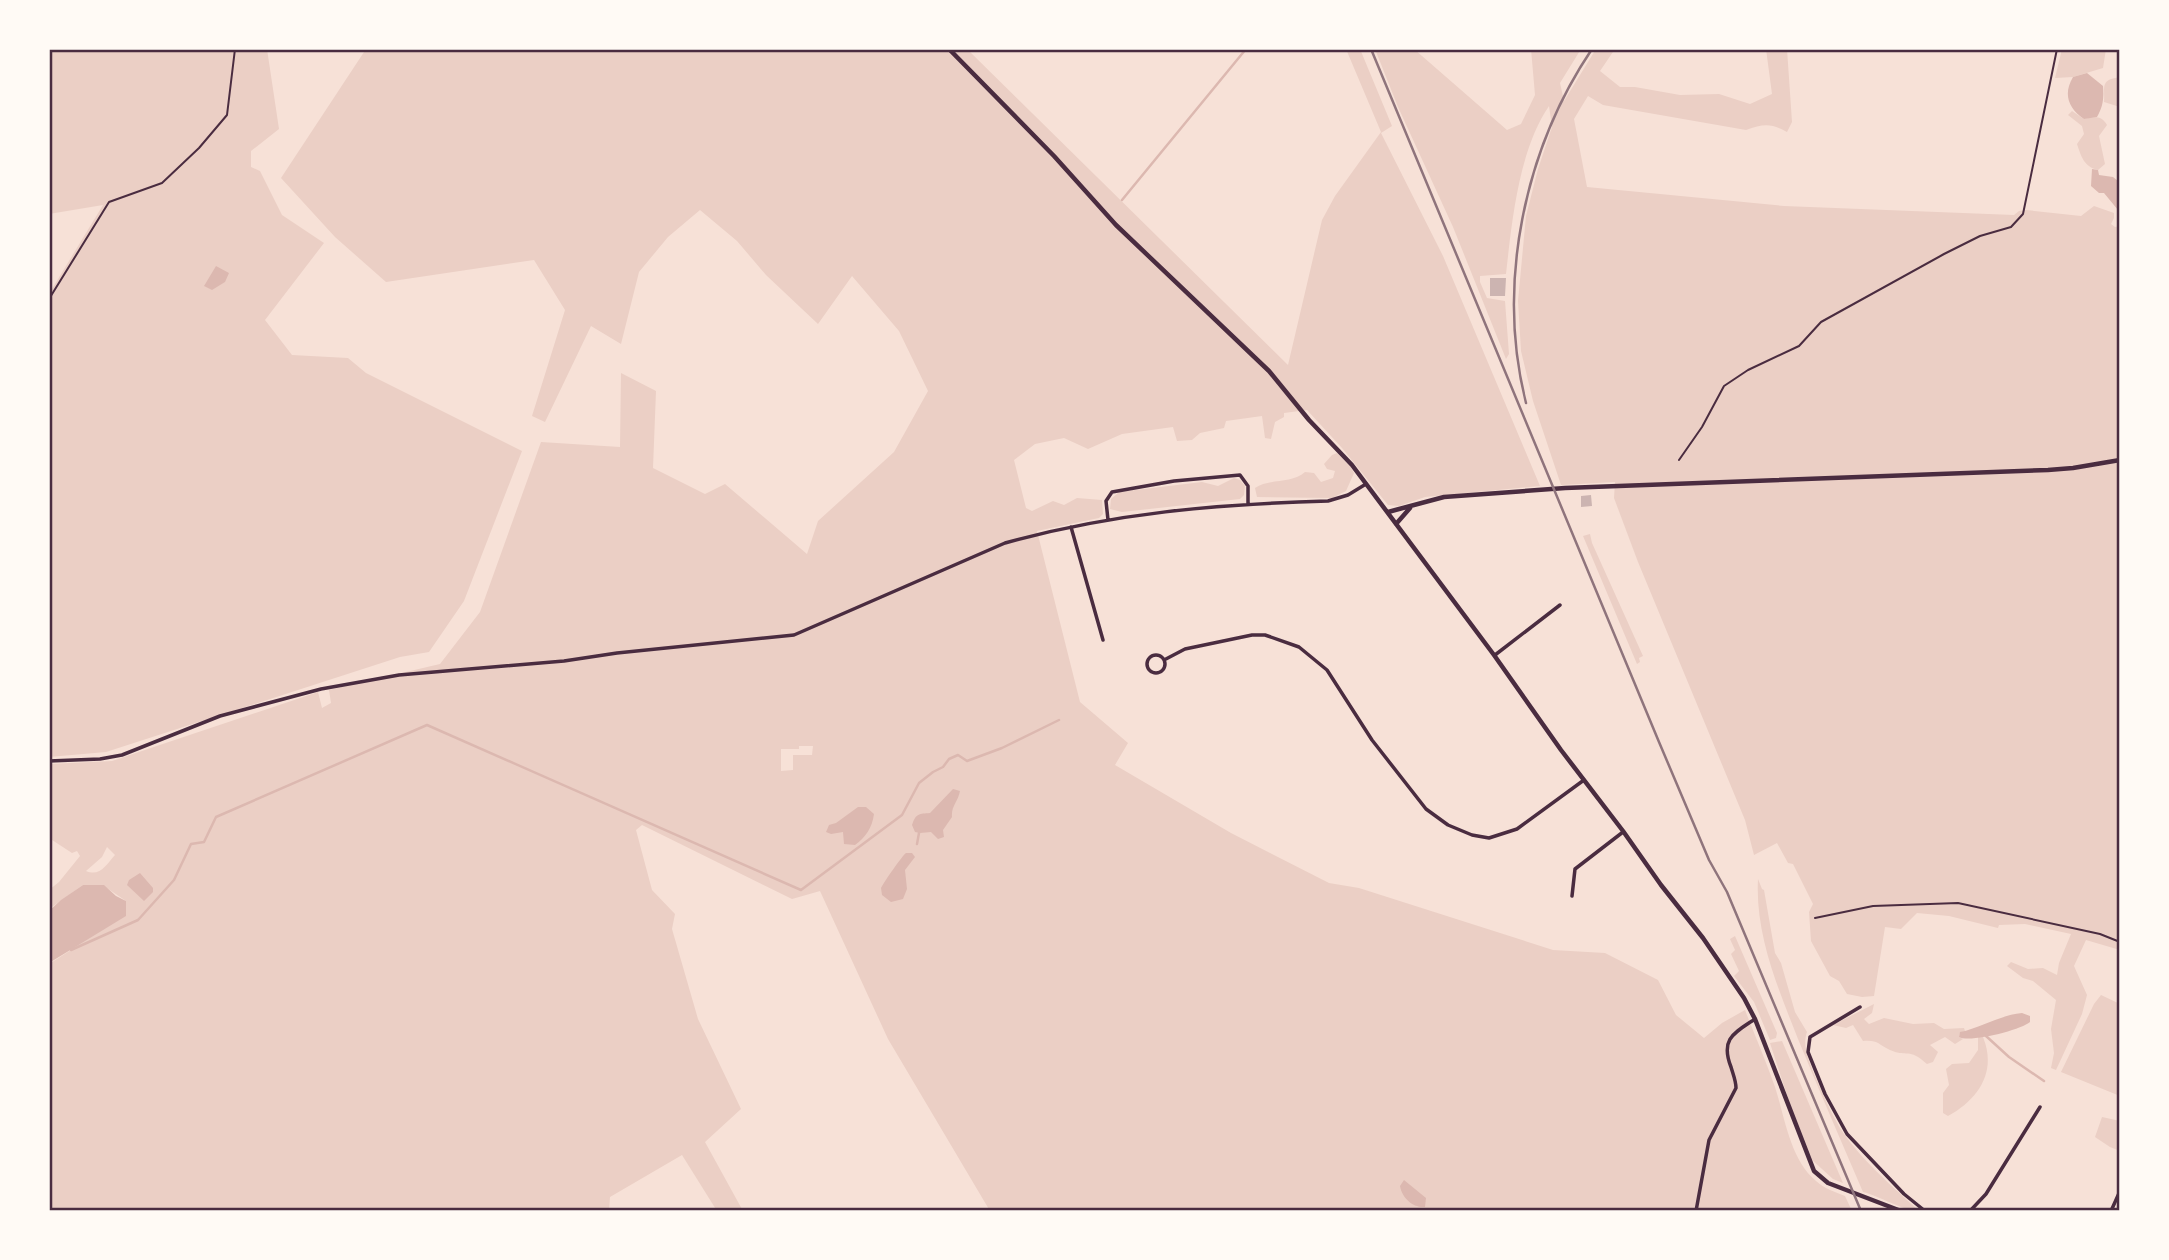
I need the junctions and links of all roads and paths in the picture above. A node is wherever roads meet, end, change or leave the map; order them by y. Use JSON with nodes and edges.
{"nodes":[{"id":1,"x":235,"y":49,"type":"edge"},
{"id":2,"x":949,"y":49,"type":"edge"},
{"id":3,"x":2057,"y":49,"type":"edge"},
{"id":4,"x":49,"y":299,"type":"edge"},
{"id":5,"x":1679,"y":460,"type":"dead end"},
{"id":6,"x":2120,"y":460,"type":"edge"},
{"id":7,"x":1366,"y":484,"type":"junction"},
{"id":8,"x":1248,"y":503,"type":"junction"},
{"id":9,"x":1410,"y":507,"type":"junction"},
{"id":10,"x":1388,"y":512,"type":"junction"},
{"id":11,"x":1108,"y":520,"type":"junction"},
{"id":12,"x":1396,"y":524,"type":"junction"},
{"id":13,"x":1071,"y":527,"type":"junction"},
{"id":14,"x":1560,"y":605,"type":"dead end"},
{"id":15,"x":1103,"y":640,"type":"dead end"},
{"id":16,"x":1494,"y":655,"type":"junction"},
{"id":17,"x":1164,"y":660,"type":"junction"},
{"id":18,"x":49,"y":761,"type":"edge"},
{"id":19,"x":1584,"y":780,"type":"junction"},
{"id":20,"x":1623,"y":831,"type":"junction"},
{"id":21,"x":1572,"y":896,"type":"dead end"},
{"id":22,"x":1815,"y":918,"type":"dead end"},
{"id":23,"x":2120,"y":942,"type":"edge"},
{"id":24,"x":1860,"y":1007,"type":"dead end"},
{"id":25,"x":1755,"y":1019,"type":"junction"},
{"id":26,"x":2040,"y":1107,"type":"dead end"},
{"id":27,"x":2120,"y":1191,"type":"edge"},
{"id":28,"x":1696,"y":1211,"type":"edge"},
{"id":29,"x":1901,"y":1211,"type":"edge"},
{"id":30,"x":1924,"y":1211,"type":"edge"},
{"id":31,"x":1970,"y":1211,"type":"edge"},
{"id":32,"x":2111,"y":1211,"type":"edge"}],
"edges":[{"from":1,"to":4,"type":"path"},
{"from":2,"to":7,"type":"street"},
{"from":3,"to":5,"type":"path"},
{"from":6,"to":9,"type":"street"},
{"from":7,"to":8,"type":"street"},
{"from":7,"to":10,"type":"street"},
{"from":8,"to":11,"type":"street"},
{"from":8,"to":11,"type":"street"},
{"from":9,"to":10,"type":"street"},
{"from":9,"to":12,"type":"street"},
{"from":10,"to":12,"type":"street"},
{"from":11,"to":13,"type":"street"},
{"from":12,"to":16,"type":"street"},
{"from":13,"to":15,"type":"street"},
{"from":13,"to":18,"type":"street"},
{"from":14,"to":16,"type":"street"},
{"from":16,"to":19,"type":"street"},
{"from":17,"to":17,"type":"street"},
{"from":17,"to":19,"type":"street"},
{"from":19,"to":20,"type":"street"},
{"from":20,"to":21,"type":"street"},
{"from":20,"to":25,"type":"street"},
{"from":22,"to":23,"type":"path"},
{"from":24,"to":30,"type":"street"},
{"from":25,"to":28,"type":"street"},
{"from":25,"to":29,"type":"street"},
{"from":26,"to":31,"type":"street"},
{"from":27,"to":32,"type":"street"}]}
